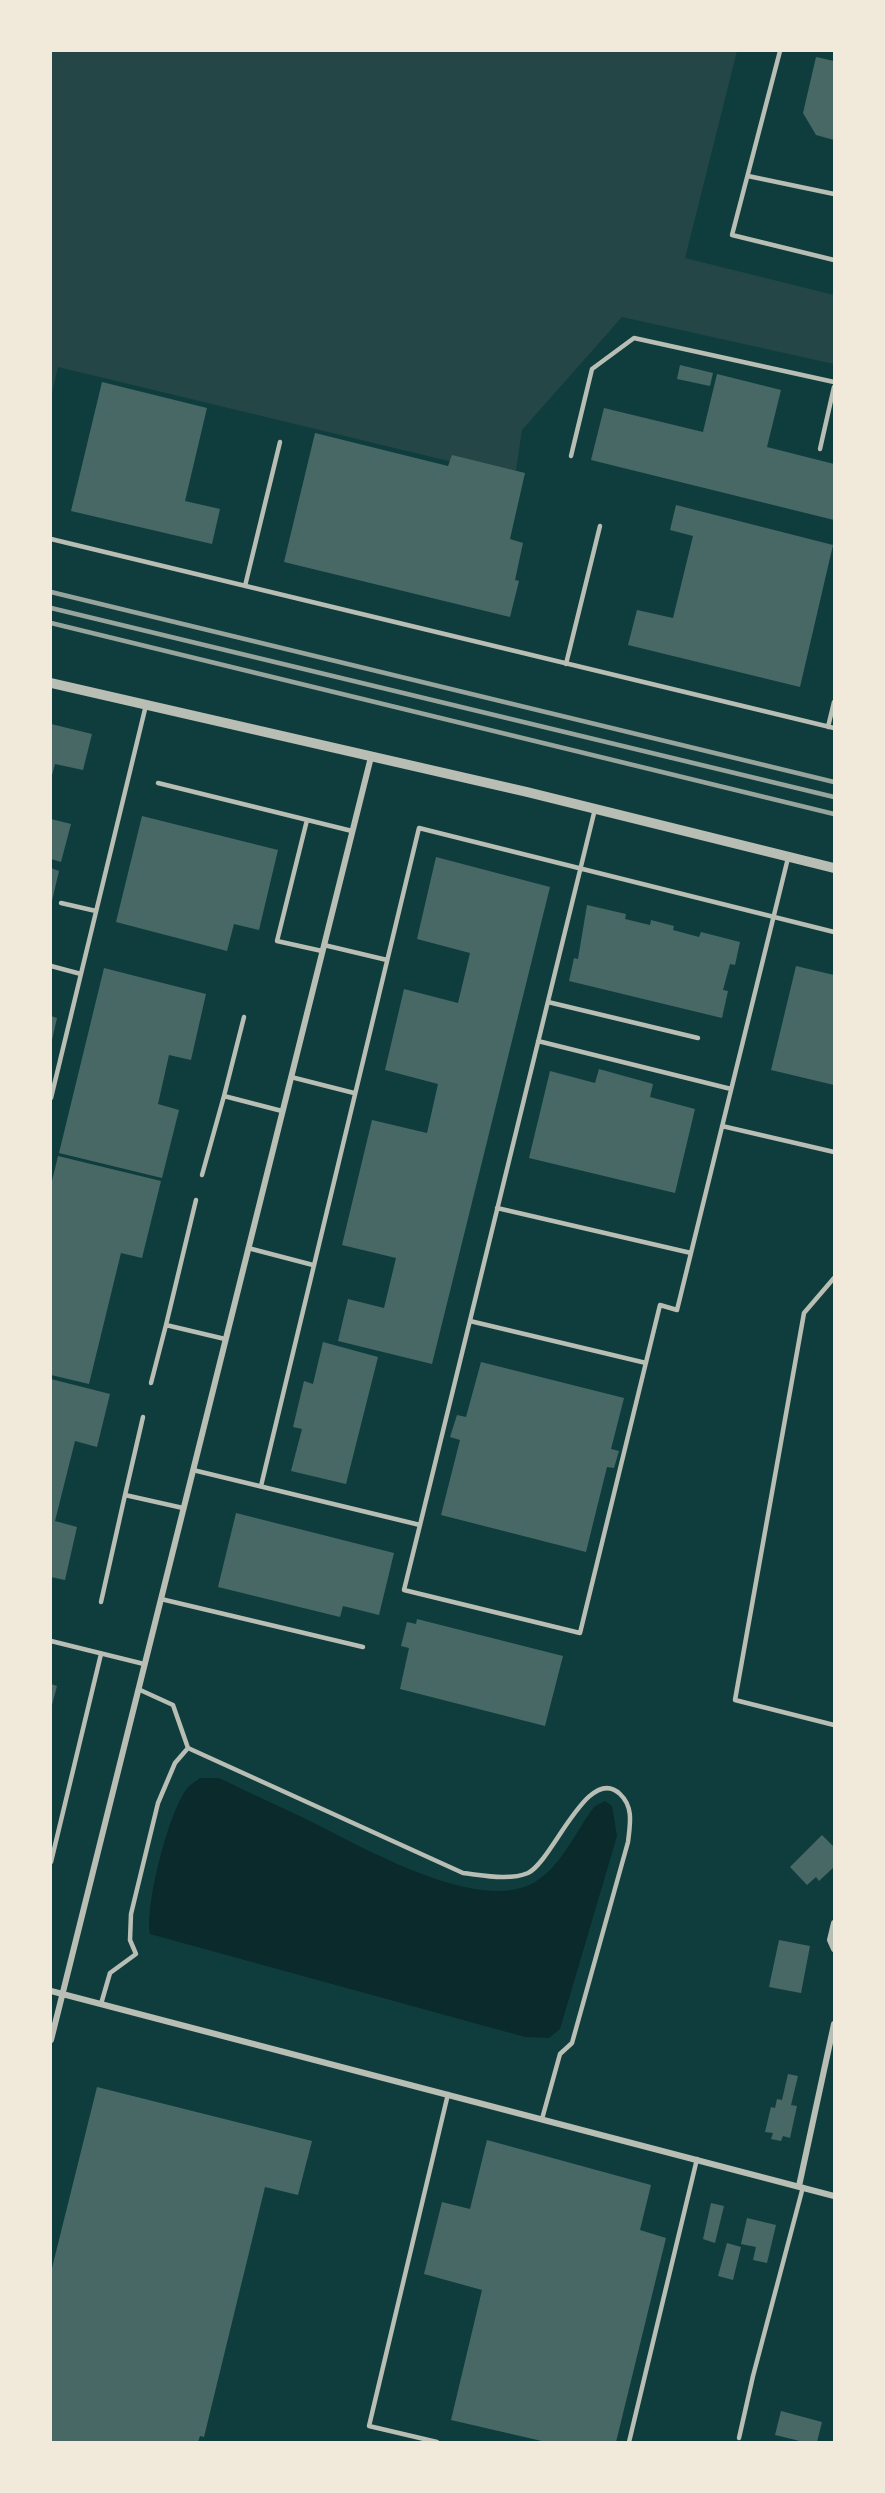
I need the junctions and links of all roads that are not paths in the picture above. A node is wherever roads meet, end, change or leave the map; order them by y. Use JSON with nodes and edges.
{"nodes":[{"id":1,"x":780,"y":51,"type":"edge"},
{"id":2,"x":748,"y":176,"type":"junction"},
{"id":3,"x":834,"y":194,"type":"edge"},
{"id":4,"x":834,"y":260,"type":"edge"},
{"id":5,"x":834,"y":382,"type":"edge"},
{"id":6,"x":834,"y":387,"type":"edge"},
{"id":7,"x":280,"y":442,"type":"dead end"},
{"id":8,"x":820,"y":448,"type":"dead end"},
{"id":9,"x":571,"y":456,"type":"dead end"},
{"id":10,"x":600,"y":526,"type":"dead end"},
{"id":11,"x":51,"y":539,"type":"edge"},
{"id":12,"x":245,"y":586,"type":"junction"},
{"id":13,"x":566,"y":663,"type":"junction"},
{"id":14,"x":51,"y":683,"type":"edge"},
{"id":15,"x":834,"y":702,"type":"edge"},
{"id":16,"x":146,"y":705,"type":"junction"},
{"id":17,"x":831,"y":727,"type":"edge"},
{"id":18,"x":370,"y":757,"type":"junction"},
{"id":19,"x":158,"y":783,"type":"dead end"},
{"id":20,"x":595,"y":809,"type":"junction"},
{"id":21,"x":307,"y":820,"type":"junction"},
{"id":22,"x":352,"y":831,"type":"junction"},
{"id":23,"x":788,"y":857,"type":"junction"},
{"id":24,"x":834,"y":868,"type":"edge"},
{"id":25,"x":580,"y":869,"type":"junction"},
{"id":26,"x":61,"y":903,"type":"dead end"},
{"id":27,"x":96,"y":911,"type":"junction"},
{"id":28,"x":773,"y":918,"type":"junction"},
{"id":29,"x":834,"y":932,"type":"edge"},
{"id":30,"x":323,"y":948,"type":"junction"},
{"id":31,"x":387,"y":960,"type":"junction"},
{"id":32,"x":51,"y":966,"type":"edge"},
{"id":33,"x":81,"y":974,"type":"junction"},
{"id":34,"x":548,"y":1002,"type":"junction"},
{"id":35,"x":244,"y":1017,"type":"dead end"},
{"id":36,"x":698,"y":1038,"type":"dead end"},
{"id":37,"x":538,"y":1041,"type":"junction"},
{"id":38,"x":291,"y":1077,"type":"junction"},
{"id":39,"x":731,"y":1089,"type":"junction"},
{"id":40,"x":354,"y":1093,"type":"junction"},
{"id":41,"x":224,"y":1096,"type":"junction"},
{"id":42,"x":51,"y":1098,"type":"edge"},
{"id":43,"x":282,"y":1112,"type":"junction"},
{"id":44,"x":722,"y":1126,"type":"junction"},
{"id":45,"x":834,"y":1152,"type":"edge"},
{"id":46,"x":202,"y":1175,"type":"dead end"},
{"id":47,"x":196,"y":1200,"type":"dead end"},
{"id":48,"x":497,"y":1209,"type":"junction"},
{"id":49,"x":248,"y":1248,"type":"junction"},
{"id":50,"x":691,"y":1253,"type":"junction"},
{"id":51,"x":313,"y":1265,"type":"junction"},
{"id":52,"x":834,"y":1278,"type":"edge"},
{"id":53,"x":470,"y":1321,"type":"junction"},
{"id":54,"x":166,"y":1325,"type":"junction"},
{"id":55,"x":225,"y":1339,"type":"junction"},
{"id":56,"x":646,"y":1362,"type":"junction"},
{"id":57,"x":151,"y":1383,"type":"dead end"},
{"id":58,"x":143,"y":1417,"type":"dead end"},
{"id":59,"x":193,"y":1470,"type":"junction"},
{"id":60,"x":261,"y":1486,"type":"junction"},
{"id":61,"x":125,"y":1495,"type":"junction"},
{"id":62,"x":183,"y":1508,"type":"junction"},
{"id":63,"x":420,"y":1525,"type":"junction"},
{"id":64,"x":161,"y":1599,"type":"junction"},
{"id":65,"x":101,"y":1602,"type":"dead end"},
{"id":66,"x":51,"y":1641,"type":"edge"},
{"id":67,"x":363,"y":1647,"type":"dead end"},
{"id":68,"x":101,"y":1654,"type":"junction"},
{"id":69,"x":144,"y":1664,"type":"junction"},
{"id":70,"x":138,"y":1689,"type":"junction"},
{"id":71,"x":834,"y":1725,"type":"edge"},
{"id":72,"x":188,"y":1748,"type":"junction"},
{"id":73,"x":51,"y":1862,"type":"edge"},
{"id":74,"x":834,"y":1923,"type":"edge"},
{"id":75,"x":834,"y":1949,"type":"edge"},
{"id":76,"x":51,"y":1991,"type":"edge"},
{"id":77,"x":62,"y":1994,"type":"junction"},
{"id":78,"x":101,"y":2004,"type":"junction"},
{"id":79,"x":834,"y":2024,"type":"edge"},
{"id":80,"x":51,"y":2040,"type":"edge"},
{"id":81,"x":448,"y":2094,"type":"junction"},
{"id":82,"x":542,"y":2119,"type":"junction"},
{"id":83,"x":697,"y":2159,"type":"junction"},
{"id":84,"x":801,"y":2186,"type":"junction"},
{"id":85,"x":834,"y":2196,"type":"edge"},
{"id":86,"x":739,"y":2438,"type":"dead end"},
{"id":87,"x":438,"y":2442,"type":"edge"},
{"id":88,"x":629,"y":2442,"type":"edge"}],
"edges":[{"from":1,"to":2,"type":"lane"},
{"from":2,"to":3,"type":"lane"},
{"from":2,"to":4,"type":"lane"},
{"from":5,"to":9,"type":"lane"},
{"from":6,"to":8,"type":"lane"},
{"from":7,"to":12,"type":"lane"},
{"from":10,"to":13,"type":"lane"},
{"from":11,"to":12,"type":"lane"},
{"from":12,"to":13,"type":"lane"},
{"from":13,"to":17,"type":"lane"},
{"from":14,"to":16,"type":"street"},
{"from":15,"to":17,"type":"lane"},
{"from":16,"to":18,"type":"street"},
{"from":16,"to":27,"type":"lane"},
{"from":18,"to":20,"type":"street"},
{"from":18,"to":22,"type":"street"},
{"from":19,"to":21,"type":"lane"},
{"from":20,"to":23,"type":"street"},
{"from":20,"to":25,"type":"lane"},
{"from":21,"to":22,"type":"lane"},
{"from":21,"to":30,"type":"lane"},
{"from":22,"to":30,"type":"street"},
{"from":23,"to":24,"type":"street"},
{"from":23,"to":28,"type":"lane"},
{"from":25,"to":28,"type":"lane"},
{"from":25,"to":31,"type":"lane"},
{"from":25,"to":34,"type":"lane"},
{"from":26,"to":27,"type":"lane"},
{"from":27,"to":33,"type":"lane"},
{"from":28,"to":29,"type":"lane"},
{"from":28,"to":39,"type":"lane"},
{"from":30,"to":31,"type":"lane"},
{"from":30,"to":38,"type":"street"},
{"from":31,"to":40,"type":"lane"},
{"from":32,"to":33,"type":"lane"},
{"from":33,"to":42,"type":"lane"},
{"from":34,"to":36,"type":"lane"},
{"from":34,"to":37,"type":"lane"},
{"from":35,"to":41,"type":"lane"},
{"from":37,"to":39,"type":"lane"},
{"from":37,"to":48,"type":"lane"},
{"from":38,"to":40,"type":"lane"},
{"from":38,"to":43,"type":"street"},
{"from":39,"to":44,"type":"lane"},
{"from":40,"to":51,"type":"lane"},
{"from":41,"to":43,"type":"lane"},
{"from":41,"to":46,"type":"lane"},
{"from":43,"to":49,"type":"street"},
{"from":44,"to":45,"type":"lane"},
{"from":44,"to":50,"type":"lane"},
{"from":47,"to":54,"type":"lane"},
{"from":48,"to":50,"type":"lane"},
{"from":48,"to":53,"type":"lane"},
{"from":49,"to":51,"type":"lane"},
{"from":49,"to":55,"type":"street"},
{"from":50,"to":56,"type":"lane"},
{"from":51,"to":60,"type":"lane"},
{"from":52,"to":71,"type":"lane"},
{"from":53,"to":56,"type":"lane"},
{"from":53,"to":63,"type":"lane"},
{"from":54,"to":55,"type":"lane"},
{"from":54,"to":57,"type":"lane"},
{"from":55,"to":59,"type":"street"},
{"from":56,"to":63,"type":"lane"},
{"from":58,"to":61,"type":"lane"},
{"from":59,"to":60,"type":"lane"},
{"from":59,"to":62,"type":"street"},
{"from":60,"to":63,"type":"lane"},
{"from":61,"to":62,"type":"lane"},
{"from":61,"to":65,"type":"lane"},
{"from":62,"to":64,"type":"street"},
{"from":64,"to":67,"type":"lane"},
{"from":64,"to":69,"type":"street"},
{"from":66,"to":68,"type":"lane"},
{"from":68,"to":69,"type":"lane"},
{"from":68,"to":73,"type":"lane"},
{"from":69,"to":70,"type":"street"},
{"from":70,"to":72,"type":"lane"},
{"from":70,"to":77,"type":"street"},
{"from":72,"to":78,"type":"lane"},
{"from":72,"to":82,"type":"lane"},
{"from":74,"to":75,"type":"street"},
{"from":76,"to":77,"type":"street"},
{"from":77,"to":78,"type":"street"},
{"from":77,"to":80,"type":"street"},
{"from":78,"to":81,"type":"street"},
{"from":79,"to":84,"type":"street"},
{"from":81,"to":82,"type":"street"},
{"from":81,"to":87,"type":"lane"},
{"from":82,"to":83,"type":"street"},
{"from":83,"to":84,"type":"street"},
{"from":83,"to":88,"type":"lane"},
{"from":84,"to":85,"type":"street"},
{"from":84,"to":86,"type":"lane"}]}
